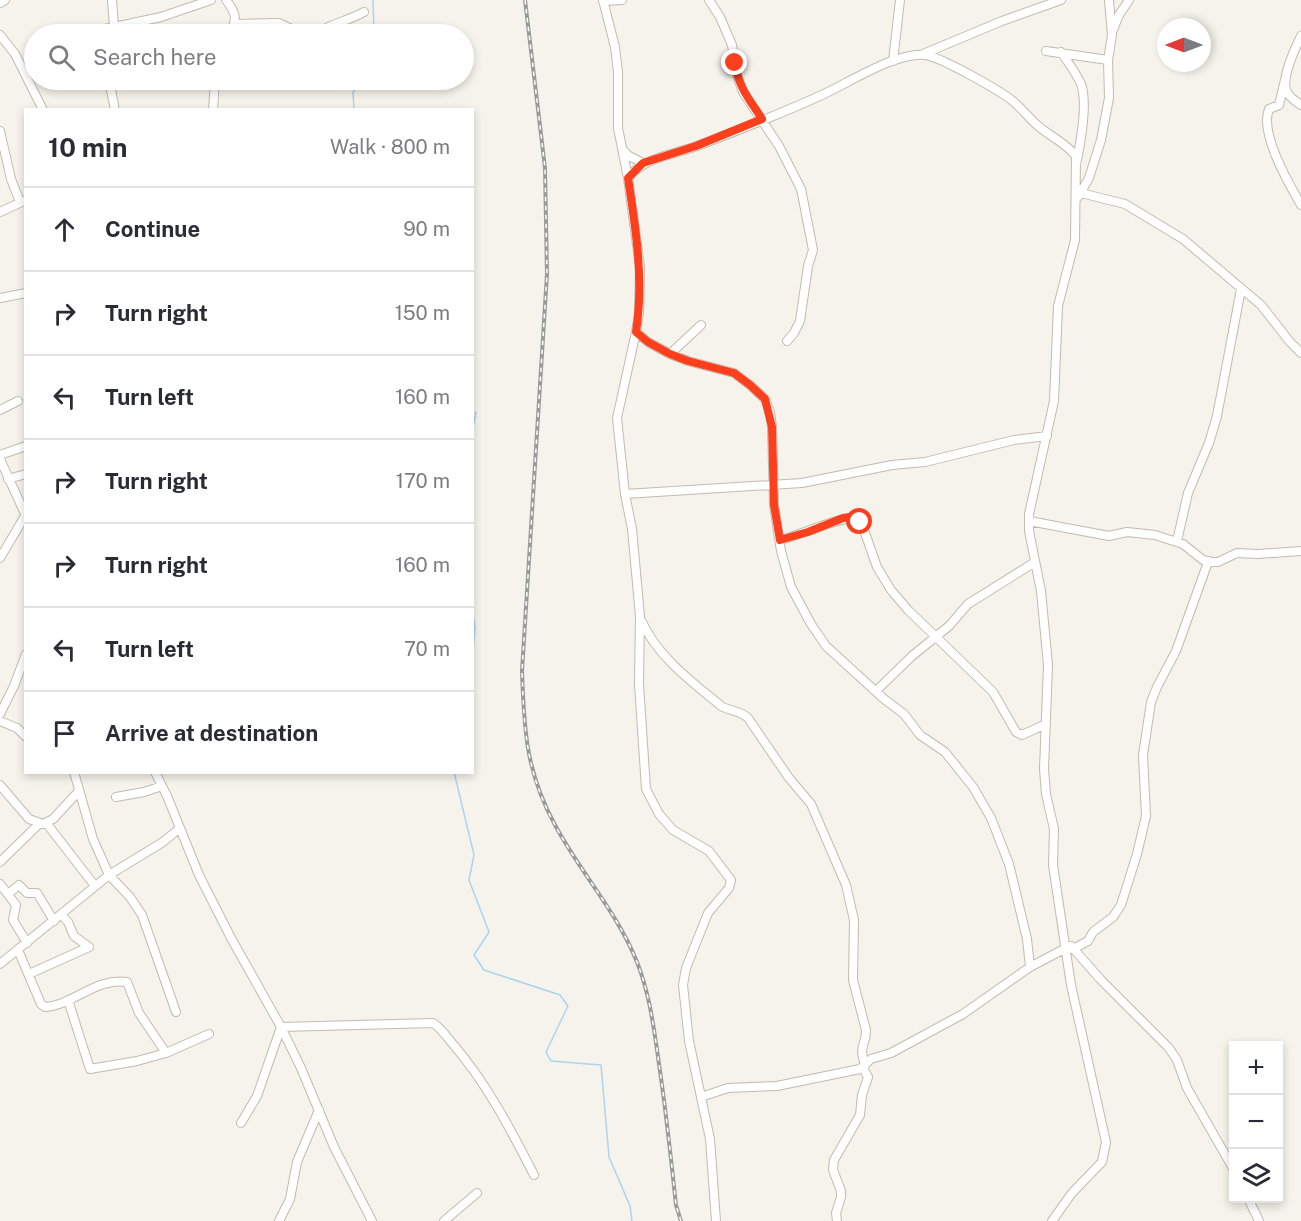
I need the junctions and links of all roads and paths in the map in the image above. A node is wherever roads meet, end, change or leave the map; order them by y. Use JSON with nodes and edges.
{"nodes":[{"id":1,"x":4,"y":0,"type":"edge"},
{"id":2,"x":112,"y":0,"type":"edge"},
{"id":3,"x":211,"y":0,"type":"edge"},
{"id":4,"x":226,"y":0,"type":"edge"},
{"id":5,"x":603,"y":0,"type":"edge"},
{"id":6,"x":622,"y":0,"type":"edge"},
{"id":7,"x":709,"y":0,"type":"edge"},
{"id":8,"x":900,"y":0,"type":"edge"},
{"id":9,"x":1061,"y":0,"type":"edge"},
{"id":10,"x":1109,"y":0,"type":"edge"},
{"id":11,"x":1129,"y":0,"type":"edge"},
{"id":12,"x":0,"y":3,"type":"edge"},
{"id":13,"x":364,"y":12,"type":"dead end"},
{"id":14,"x":114,"y":24,"type":"edge"},
{"id":15,"x":128,"y":24,"type":"edge"},
{"id":16,"x":233,"y":24,"type":"edge"},
{"id":17,"x":266,"y":24,"type":"edge"},
{"id":18,"x":283,"y":24,"type":"edge"},
{"id":19,"x":337,"y":24,"type":"edge"},
{"id":20,"x":0,"y":35,"type":"edge"},
{"id":21,"x":1112,"y":35,"type":"junction"},
{"id":22,"x":1301,"y":36,"type":"edge"},
{"id":23,"x":1046,"y":51,"type":"dead end"},
{"id":24,"x":1061,"y":52,"type":"junction"},
{"id":25,"x":921,"y":55,"type":"junction"},
{"id":26,"x":1108,"y":60,"type":"junction"},
{"id":27,"x":893,"y":61,"type":"junction"},
{"id":28,"x":24,"y":72,"type":"edge"},
{"id":29,"x":1285,"y":80,"type":"junction"},
{"id":30,"x":33,"y":90,"type":"edge"},
{"id":31,"x":111,"y":90,"type":"edge"},
{"id":32,"x":214,"y":90,"type":"edge"},
{"id":33,"x":1301,"y":105,"type":"edge"},
{"id":34,"x":42,"y":108,"type":"edge"},
{"id":35,"x":115,"y":108,"type":"edge"},
{"id":36,"x":213,"y":108,"type":"edge"},
{"id":37,"x":762,"y":119,"type":"junction"},
{"id":38,"x":0,"y":131,"type":"edge"},
{"id":39,"x":623,"y":150,"type":"junction"},
{"id":40,"x":1077,"y":160,"type":"junction"},
{"id":41,"x":643,"y":163,"type":"junction"},
{"id":42,"x":628,"y":178,"type":"junction"},
{"id":43,"x":1079,"y":195,"type":"junction"},
{"id":44,"x":23,"y":201,"type":"edge"},
{"id":45,"x":1301,"y":205,"type":"edge"},
{"id":46,"x":0,"y":212,"type":"edge"},
{"id":47,"x":1240,"y":289,"type":"junction"},
{"id":48,"x":24,"y":293,"type":"edge"},
{"id":49,"x":0,"y":298,"type":"edge"},
{"id":50,"x":701,"y":325,"type":"dead end"},
{"id":51,"x":636,"y":332,"type":"junction"},
{"id":52,"x":787,"y":341,"type":"dead end"},
{"id":53,"x":1301,"y":353,"type":"edge"},
{"id":54,"x":670,"y":354,"type":"junction"},
{"id":55,"x":18,"y":401,"type":"dead end"},
{"id":56,"x":0,"y":410,"type":"edge"},
{"id":57,"x":1047,"y":436,"type":"junction"},
{"id":58,"x":24,"y":447,"type":"edge"},
{"id":59,"x":0,"y":455,"type":"edge"},
{"id":60,"x":0,"y":459,"type":"edge"},
{"id":61,"x":24,"y":475,"type":"edge"},
{"id":62,"x":8,"y":479,"type":"junction"},
{"id":63,"x":775,"y":485,"type":"junction"},
{"id":64,"x":626,"y":494,"type":"junction"},
{"id":65,"x":24,"y":514,"type":"edge"},
{"id":66,"x":24,"y":518,"type":"edge"},
{"id":67,"x":1029,"y":521,"type":"junction"},
{"id":68,"x":780,"y":540,"type":"junction"},
{"id":69,"x":1177,"y":541,"type":"junction"},
{"id":70,"x":1301,"y":551,"type":"edge"},
{"id":71,"x":0,"y":558,"type":"edge"},
{"id":72,"x":1035,"y":562,"type":"junction"},
{"id":73,"x":1208,"y":562,"type":"junction"},
{"id":74,"x":640,"y":616,"type":"junction"},
{"id":75,"x":936,"y":635,"type":"junction"},
{"id":76,"x":24,"y":659,"type":"edge"},
{"id":77,"x":876,"y":691,"type":"junction"},
{"id":78,"x":0,"y":714,"type":"edge"},
{"id":79,"x":0,"y":721,"type":"edge"},
{"id":80,"x":1046,"y":724,"type":"junction"},
{"id":81,"x":24,"y":735,"type":"edge"},
{"id":82,"x":75,"y":774,"type":"edge"},
{"id":83,"x":156,"y":774,"type":"edge"},
{"id":84,"x":0,"y":784,"type":"edge"},
{"id":85,"x":162,"y":786,"type":"junction"},
{"id":86,"x":79,"y":791,"type":"junction"},
{"id":87,"x":116,"y":797,"type":"dead end"},
{"id":88,"x":43,"y":824,"type":"junction"},
{"id":89,"x":180,"y":828,"type":"junction"},
{"id":90,"x":0,"y":862,"type":"edge"},
{"id":91,"x":109,"y":875,"type":"junction"},
{"id":92,"x":0,"y":884,"type":"edge"},
{"id":93,"x":95,"y":886,"type":"junction"},
{"id":94,"x":8,"y":894,"type":"junction"},
{"id":95,"x":62,"y":915,"type":"junction"},
{"id":96,"x":54,"y":921,"type":"junction"},
{"id":97,"x":27,"y":942,"type":"junction"},
{"id":98,"x":1069,"y":948,"type":"junction"},
{"id":99,"x":18,"y":950,"type":"junction"},
{"id":100,"x":2,"y":959,"type":"edge"},
{"id":101,"x":1030,"y":967,"type":"junction"},
{"id":102,"x":29,"y":974,"type":"junction"},
{"id":103,"x":68,"y":1000,"type":"junction"},
{"id":104,"x":176,"y":1012,"type":"dead end"},
{"id":105,"x":281,"y":1027,"type":"junction"},
{"id":106,"x":209,"y":1034,"type":"dead end"},
{"id":107,"x":166,"y":1053,"type":"junction"},
{"id":108,"x":864,"y":1067,"type":"junction"},
{"id":109,"x":701,"y":1097,"type":"junction"},
{"id":110,"x":319,"y":1110,"type":"junction"},
{"id":111,"x":241,"y":1123,"type":"dead end"},
{"id":112,"x":1229,"y":1163,"type":"edge"},
{"id":113,"x":534,"y":1175,"type":"dead end"},
{"id":114,"x":477,"y":1193,"type":"dead end"},
{"id":115,"x":1250,"y":1203,"type":"edge"},
{"id":116,"x":279,"y":1221,"type":"edge"},
{"id":117,"x":372,"y":1221,"type":"edge"},
{"id":118,"x":444,"y":1221,"type":"edge"},
{"id":119,"x":716,"y":1221,"type":"edge"},
{"id":120,"x":837,"y":1221,"type":"edge"},
{"id":121,"x":1052,"y":1221,"type":"edge"},
{"id":122,"x":1259,"y":1221,"type":"edge"}],
"edges":[{"from":1,"to":12,"type":"street"},
{"from":2,"to":14,"type":"street"},
{"from":3,"to":15,"type":"street"},
{"from":4,"to":16,"type":"street"},
{"from":5,"to":6,"type":"street"},
{"from":5,"to":39,"type":"street"},
{"from":7,"to":37,"type":"street"},
{"from":8,"to":27,"type":"street"},
{"from":9,"to":25,"type":"street"},
{"from":10,"to":21,"type":"street"},
{"from":11,"to":21,"type":"street"},
{"from":13,"to":19,"type":"street"},
{"from":17,"to":18,"type":"street"},
{"from":20,"to":28,"type":"street"},
{"from":21,"to":26,"type":"street"},
{"from":22,"to":29,"type":"street"},
{"from":23,"to":24,"type":"street"},
{"from":24,"to":26,"type":"street"},
{"from":24,"to":40,"type":"street"},
{"from":25,"to":27,"type":"street"},
{"from":25,"to":40,"type":"street"},
{"from":26,"to":43,"type":"street"},
{"from":27,"to":37,"type":"street"},
{"from":29,"to":33,"type":"street"},
{"from":29,"to":45,"type":"street"},
{"from":30,"to":34,"type":"street"},
{"from":31,"to":35,"type":"street"},
{"from":32,"to":36,"type":"street"},
{"from":37,"to":41,"type":"street"},
{"from":37,"to":52,"type":"street"},
{"from":38,"to":44,"type":"street"},
{"from":39,"to":41,"type":"street"},
{"from":39,"to":42,"type":"street"},
{"from":40,"to":43,"type":"street"},
{"from":41,"to":42,"type":"street"},
{"from":42,"to":51,"type":"street"},
{"from":43,"to":47,"type":"street"},
{"from":43,"to":57,"type":"street"},
{"from":44,"to":46,"type":"street"},
{"from":47,"to":53,"type":"street"},
{"from":47,"to":69,"type":"street"},
{"from":48,"to":49,"type":"street"},
{"from":50,"to":54,"type":"street"},
{"from":51,"to":54,"type":"street"},
{"from":51,"to":64,"type":"street"},
{"from":54,"to":63,"type":"street"},
{"from":55,"to":56,"type":"street"},
{"from":57,"to":63,"type":"street"},
{"from":57,"to":67,"type":"street"},
{"from":58,"to":59,"type":"street"},
{"from":60,"to":62,"type":"street"},
{"from":61,"to":62,"type":"street"},
{"from":62,"to":65,"type":"street"},
{"from":63,"to":64,"type":"street"},
{"from":63,"to":68,"type":"street"},
{"from":64,"to":74,"type":"street"},
{"from":66,"to":71,"type":"street"},
{"from":67,"to":69,"type":"street"},
{"from":67,"to":72,"type":"street"},
{"from":68,"to":75,"type":"street"},
{"from":68,"to":77,"type":"street"},
{"from":69,"to":73,"type":"street"},
{"from":70,"to":73,"type":"street"},
{"from":72,"to":75,"type":"street"},
{"from":72,"to":80,"type":"street"},
{"from":73,"to":98,"type":"street"},
{"from":74,"to":108,"type":"street"},
{"from":74,"to":109,"type":"street"},
{"from":75,"to":77,"type":"street"},
{"from":75,"to":80,"type":"street"},
{"from":76,"to":78,"type":"street"},
{"from":77,"to":101,"type":"street"},
{"from":79,"to":81,"type":"street"},
{"from":80,"to":98,"type":"street"},
{"from":82,"to":86,"type":"street"},
{"from":83,"to":85,"type":"street"},
{"from":84,"to":88,"type":"street"},
{"from":85,"to":87,"type":"street"},
{"from":85,"to":89,"type":"street"},
{"from":86,"to":88,"type":"street"},
{"from":86,"to":91,"type":"street"},
{"from":88,"to":90,"type":"street"},
{"from":88,"to":93,"type":"street"},
{"from":89,"to":91,"type":"street"},
{"from":89,"to":105,"type":"street"},
{"from":91,"to":93,"type":"street"},
{"from":91,"to":104,"type":"street"},
{"from":92,"to":94,"type":"street"},
{"from":93,"to":95,"type":"street"},
{"from":94,"to":96,"type":"street"},
{"from":94,"to":97,"type":"street"},
{"from":95,"to":96,"type":"street"},
{"from":95,"to":102,"type":"street"},
{"from":96,"to":97,"type":"street"},
{"from":97,"to":99,"type":"street"},
{"from":98,"to":101,"type":"street"},
{"from":98,"to":112,"type":"street"},
{"from":98,"to":121,"type":"street"},
{"from":99,"to":100,"type":"street"},
{"from":99,"to":102,"type":"street"},
{"from":101,"to":108,"type":"street"},
{"from":102,"to":103,"type":"street"},
{"from":103,"to":107,"type":"street"},
{"from":103,"to":107,"type":"street"},
{"from":105,"to":110,"type":"street"},
{"from":105,"to":111,"type":"street"},
{"from":105,"to":113,"type":"street"},
{"from":106,"to":107,"type":"street"},
{"from":108,"to":109,"type":"street"},
{"from":108,"to":120,"type":"street"},
{"from":109,"to":119,"type":"street"},
{"from":110,"to":116,"type":"street"},
{"from":110,"to":117,"type":"street"},
{"from":114,"to":118,"type":"street"},
{"from":115,"to":122,"type":"street"}]}
